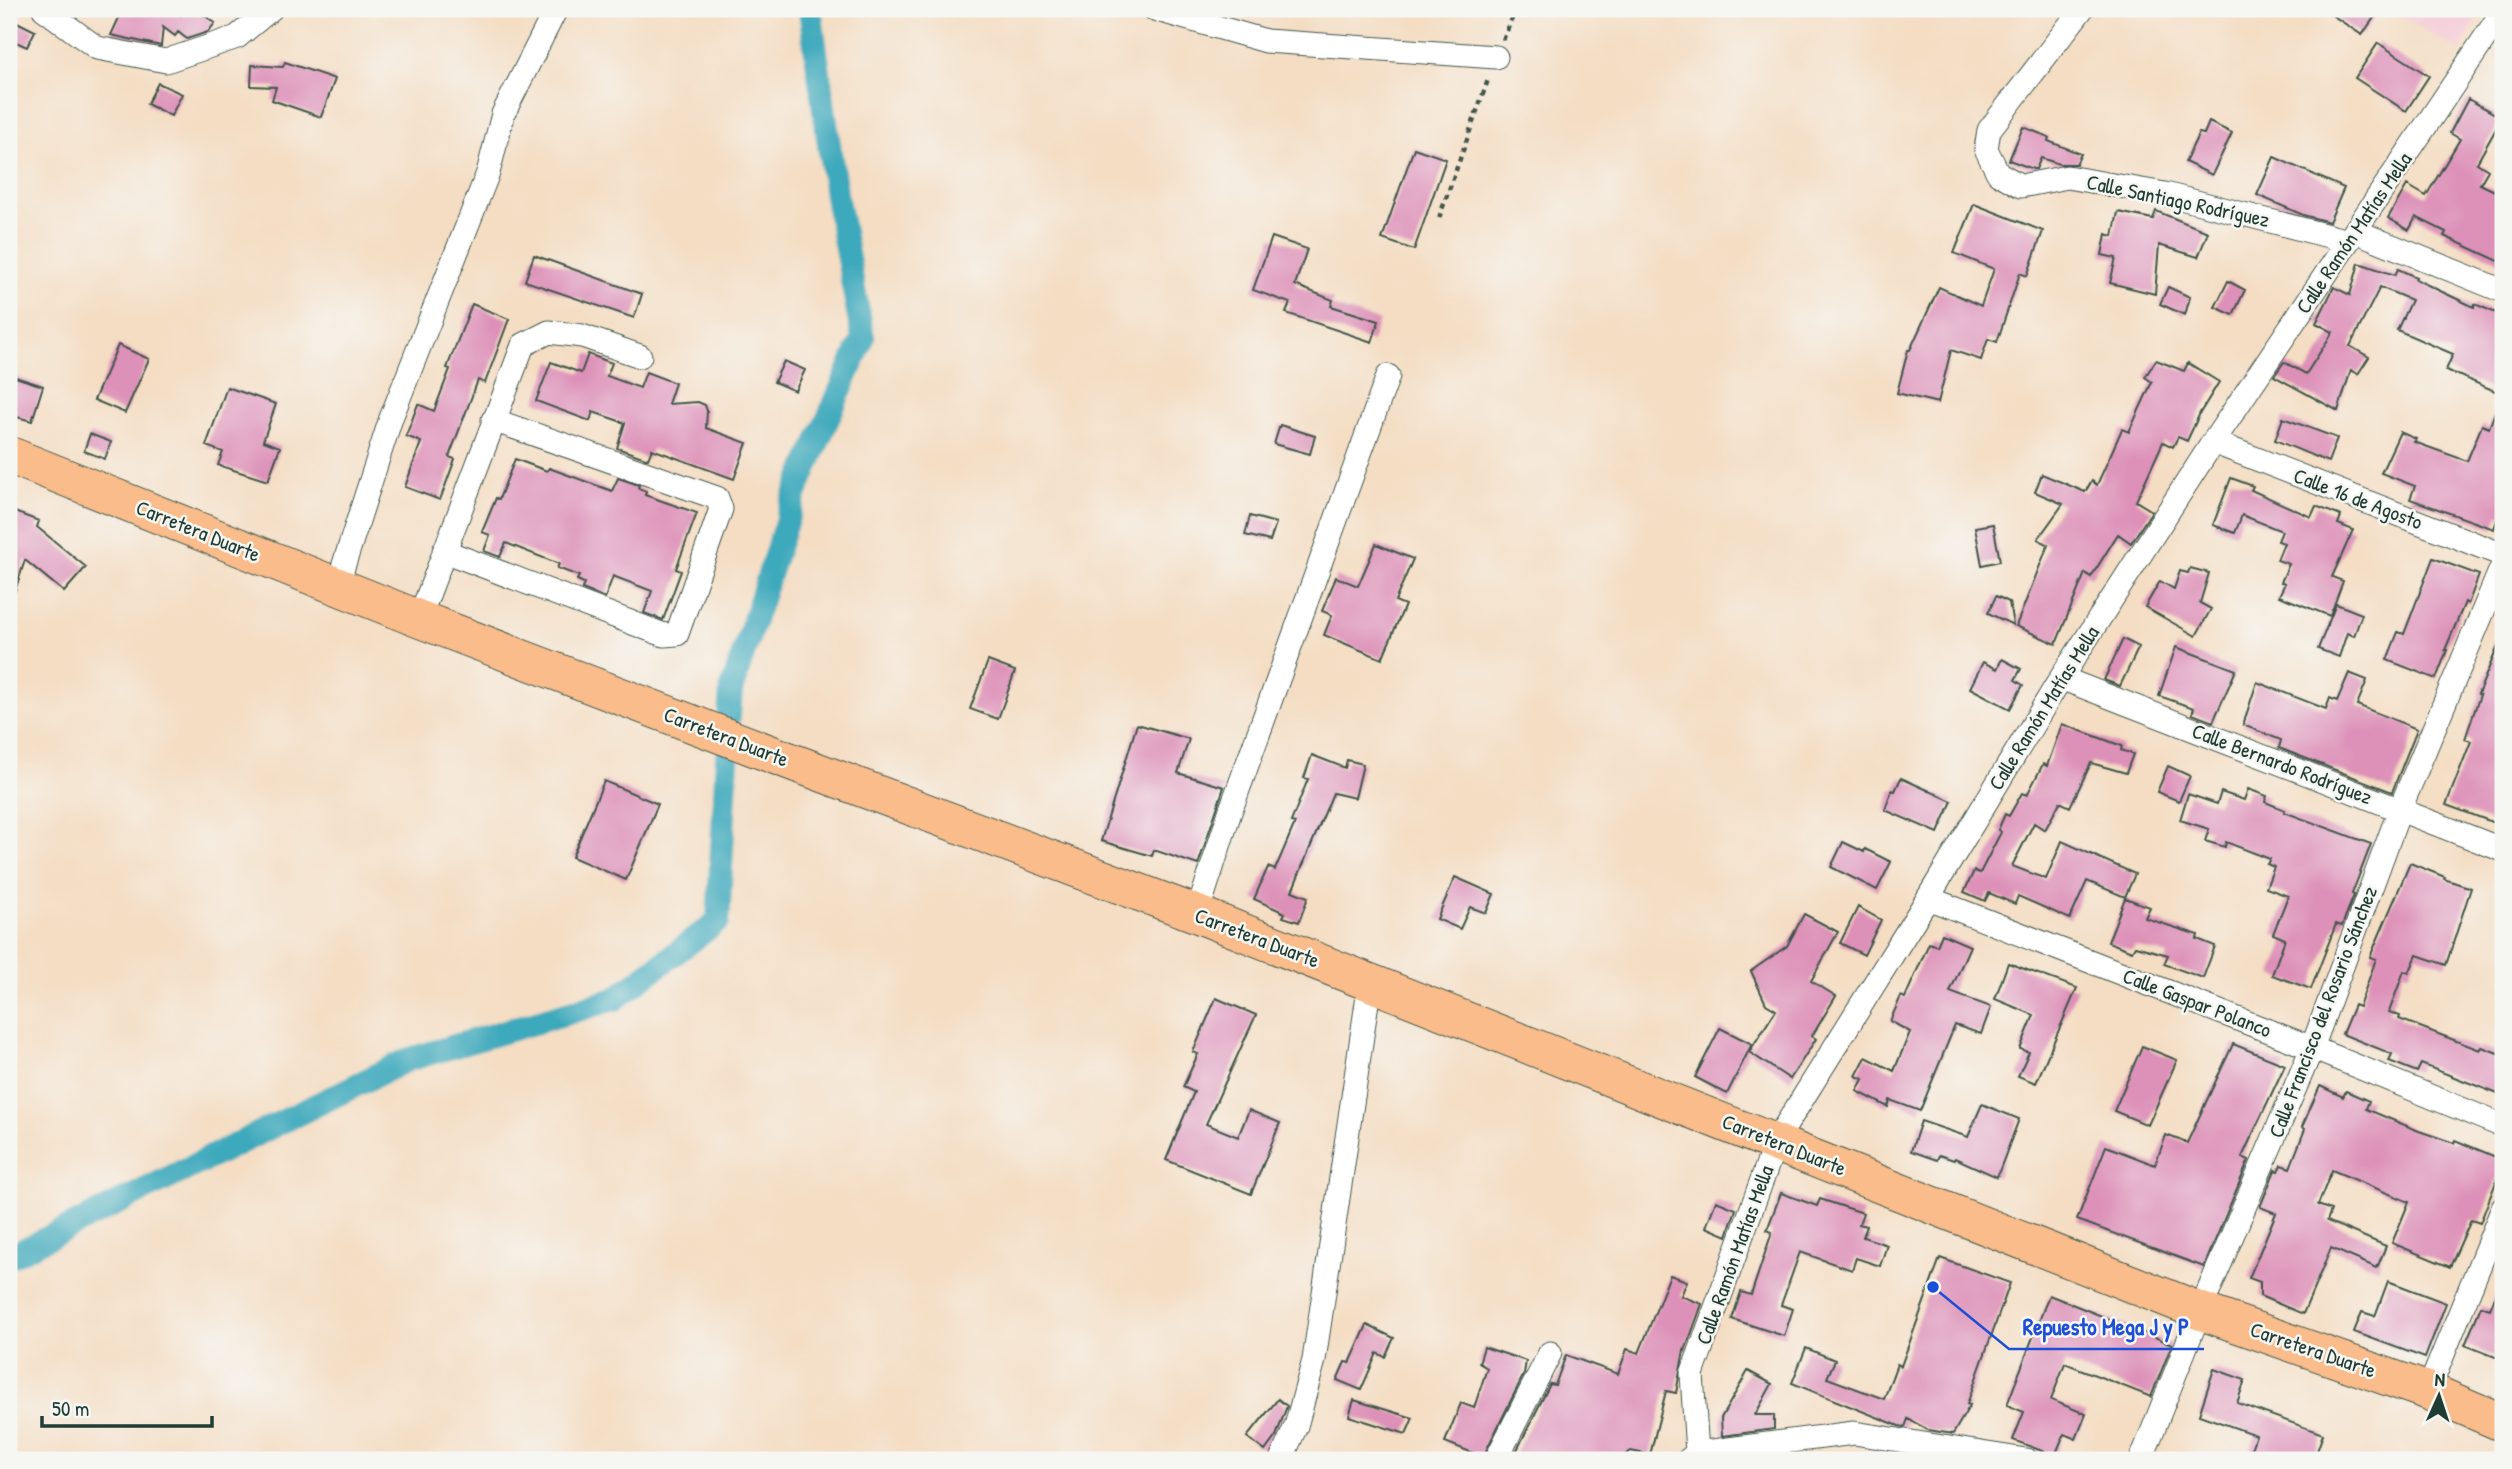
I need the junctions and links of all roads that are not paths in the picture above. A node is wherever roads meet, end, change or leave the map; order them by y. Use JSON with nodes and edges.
{"nodes":[{"id":1,"x":44,"y":9,"type":"edge"},
{"id":2,"x":271,"y":9,"type":"edge"},
{"id":3,"x":556,"y":9,"type":"edge"},
{"id":4,"x":1154,"y":9,"type":"edge"},
{"id":5,"x":2082,"y":9,"type":"edge"},
{"id":6,"x":2502,"y":16,"type":"edge"},
{"id":7,"x":1496,"y":57,"type":"road end"},
{"id":8,"x":2352,"y":236,"type":"junction"},
{"id":9,"x":2503,"y":291,"type":"edge"},
{"id":10,"x":640,"y":356,"type":"dead end"},
{"id":11,"x":1388,"y":376,"type":"dead end"},
{"id":12,"x":493,"y":420,"type":"junction"},
{"id":13,"x":2213,"y":442,"type":"junction"},
{"id":14,"x":9,"y":455,"type":"edge"},
{"id":15,"x":444,"y":551,"type":"junction"},
{"id":16,"x":2503,"y":555,"type":"edge"},
{"id":17,"x":2503,"y":564,"type":"edge"},
{"id":18,"x":337,"y":586,"type":"junction"},
{"id":19,"x":419,"y":619,"type":"junction"},
{"id":20,"x":2061,"y":678,"type":"junction"},
{"id":21,"x":2400,"y":809,"type":"junction"},
{"id":22,"x":2503,"y":850,"type":"edge"},
{"id":23,"x":1928,"y":898,"type":"junction"},
{"id":24,"x":1197,"y":914,"type":"junction"},
{"id":25,"x":1370,"y":982,"type":"junction"},
{"id":26,"x":2312,"y":1048,"type":"junction"},
{"id":27,"x":2503,"y":1126,"type":"edge"},
{"id":28,"x":1776,"y":1141,"type":"junction"},
{"id":29,"x":2503,"y":1208,"type":"edge"},
{"id":30,"x":2200,"y":1311,"type":"junction"},
{"id":31,"x":1550,"y":1353,"type":"dead end"},
{"id":32,"x":2428,"y":1391,"type":"junction"},
{"id":33,"x":2503,"y":1423,"type":"edge"},
{"id":34,"x":1693,"y":1456,"type":"edge"},
{"id":35,"x":1281,"y":1460,"type":"edge"},
{"id":36,"x":1496,"y":1460,"type":"edge"},
{"id":37,"x":2026,"y":1460,"type":"edge"},
{"id":38,"x":2141,"y":1460,"type":"edge"}],
"edges":[{"from":1,"to":2,"type":"street"},
{"from":3,"to":18,"type":"street"},
{"from":4,"to":7,"type":"street"},
{"from":5,"to":8,"type":"street","name":"Calle Santiago Rodríguez"},
{"from":6,"to":8,"type":"street","name":"Calle Ramón Matías Mella"},
{"from":8,"to":9,"type":"street","name":"Calle Santiago Rodríguez"},
{"from":8,"to":13,"type":"street","name":"Calle Ramón Matías Mella"},
{"from":10,"to":12,"type":"street"},
{"from":11,"to":24,"type":"street"},
{"from":12,"to":15,"type":"street"},
{"from":12,"to":15,"type":"street"},
{"from":13,"to":16,"type":"street","name":"Calle 16 de Agosto"},
{"from":13,"to":20,"type":"street","name":"Calle Ramón Matías Mella"},
{"from":14,"to":18,"type":"main road","name":"Carretera Duarte"},
{"from":15,"to":19,"type":"street"},
{"from":17,"to":21,"type":"street","name":"Calle Francisco del Rosario Sánchez"},
{"from":18,"to":19,"type":"main road","name":"Carretera Duarte"},
{"from":19,"to":24,"type":"main road","name":"Carretera Duarte"},
{"from":20,"to":21,"type":"street","name":"Calle Bernardo Rodríguez"},
{"from":20,"to":23,"type":"street","name":"Calle Ramón Matías Mella"},
{"from":21,"to":22,"type":"street","name":"Calle Bernardo Rodríguez"},
{"from":21,"to":26,"type":"street","name":"Calle Francisco del Rosario Sánchez"},
{"from":23,"to":26,"type":"street","name":"Calle Gaspar Polanco"},
{"from":23,"to":28,"type":"street","name":"Calle Ramón Matías Mella"},
{"from":24,"to":25,"type":"main road","name":"Carretera Duarte"},
{"from":25,"to":28,"type":"main road","name":"Carretera Duarte"},
{"from":25,"to":35,"type":"street"},
{"from":26,"to":27,"type":"street","name":"Calle Gaspar Polanco"},
{"from":26,"to":30,"type":"street","name":"Calle Francisco del Rosario Sánchez"},
{"from":28,"to":30,"type":"main road","name":"Carretera Duarte"},
{"from":28,"to":34,"type":"street","name":"Calle Ramón Matías Mella"},
{"from":29,"to":32,"type":"street"},
{"from":30,"to":32,"type":"main road","name":"Carretera Duarte"},
{"from":30,"to":38,"type":"street","name":"Calle Francisco del Rosario Sánchez"},
{"from":31,"to":36,"type":"street"},
{"from":32,"to":33,"type":"main road","name":"Carretera Duarte"},
{"from":34,"to":37,"type":"street"}]}
